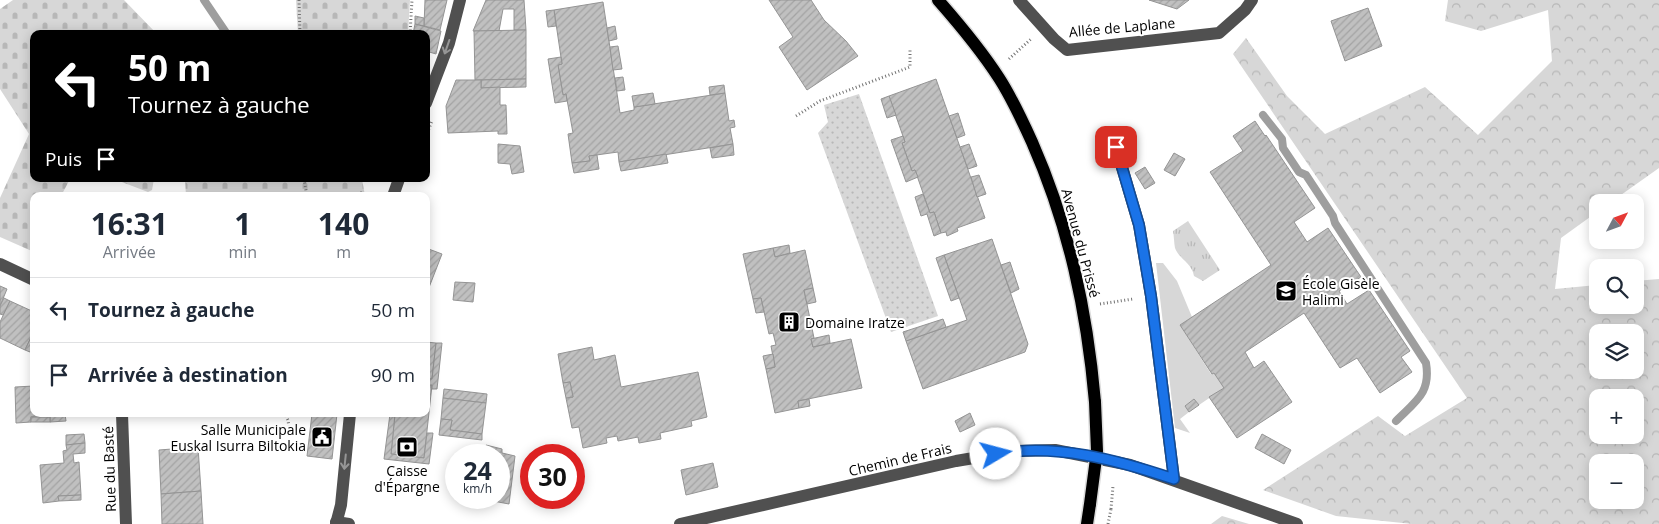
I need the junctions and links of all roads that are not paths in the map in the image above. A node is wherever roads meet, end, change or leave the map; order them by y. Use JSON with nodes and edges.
{"nodes":[{"id":1,"x":460,"y":0,"type":"edge"},
{"id":2,"x":938,"y":0,"type":"edge"},
{"id":3,"x":1019,"y":0,"type":"edge"},
{"id":4,"x":1252,"y":0,"type":"edge"},
{"id":5,"x":430,"y":93,"type":"edge"},
{"id":6,"x":1116,"y":147,"type":"dead end"},
{"id":7,"x":0,"y":264,"type":"edge"},
{"id":8,"x":30,"y":278,"type":"edge"},
{"id":9,"x":122,"y":417,"type":"edge"},
{"id":10,"x":350,"y":417,"type":"edge"},
{"id":11,"x":1174,"y":479,"type":"junction"},
{"id":12,"x":697,"y":522,"type":"edge"},
{"id":13,"x":340,"y":523,"type":"edge"},
{"id":14,"x":126,"y":524,"type":"edge"},
{"id":15,"x":680,"y":524,"type":"edge"},
{"id":16,"x":1086,"y":524,"type":"edge"},
{"id":17,"x":1297,"y":524,"type":"edge"}],
"edges":[{"from":1,"to":5,"type":"street","one_way":true},
{"from":2,"to":16,"type":"main road","name":"Avenue du Prissé","bridge":true},
{"from":3,"to":4,"type":"street","name":"Allée de Laplane"},
{"from":6,"to":11,"type":"street"},
{"from":7,"to":8,"type":"street"},
{"from":9,"to":14,"type":"street","name":"Rue du Basté"},
{"from":10,"to":13,"type":"street","one_way":true},
{"from":11,"to":12,"type":"street","name":"Chemin de Frais"},
{"from":11,"to":17,"type":"street","name":"Chemin de Frais"},
{"from":12,"to":15,"type":"street","name":"Chemin de Frais"}]}
